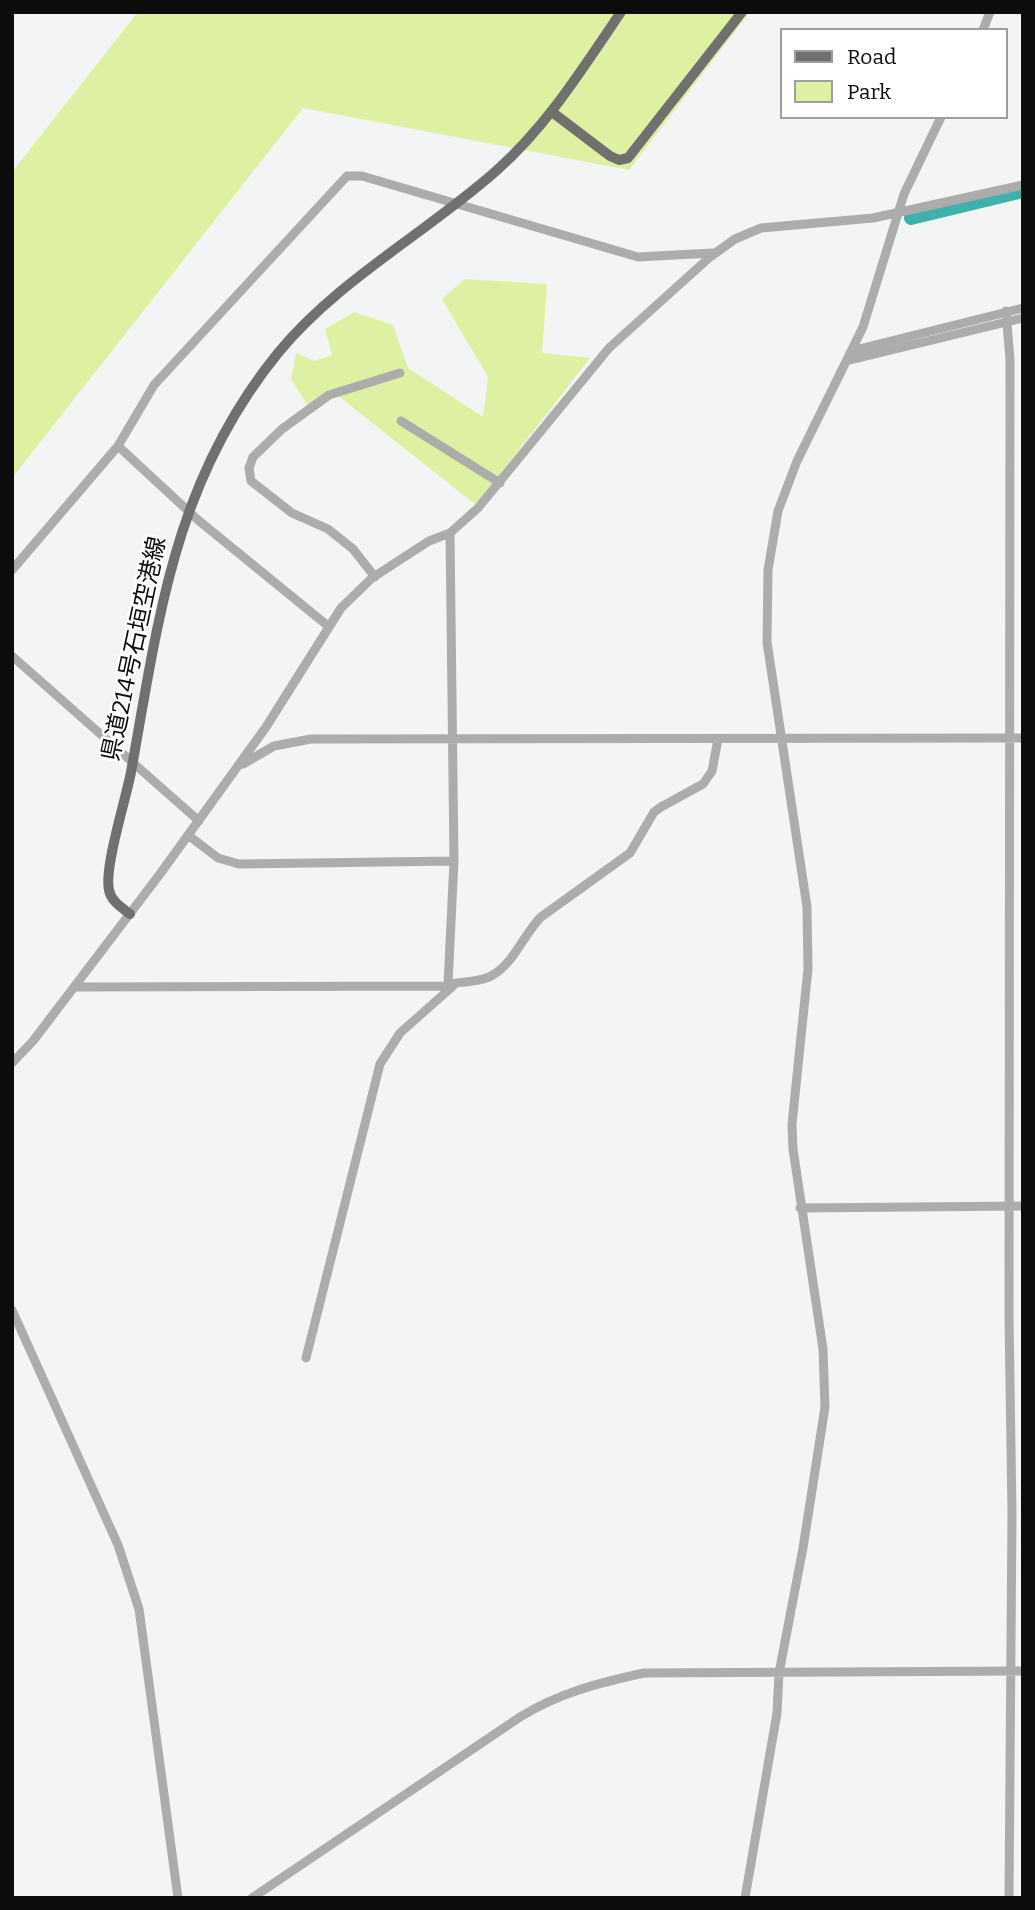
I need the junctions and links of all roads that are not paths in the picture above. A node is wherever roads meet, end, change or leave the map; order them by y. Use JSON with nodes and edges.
{"nodes":[{"id":1,"x":621,"y":12,"type":"edge"},
{"id":2,"x":742,"y":12,"type":"edge"},
{"id":3,"x":990,"y":12,"type":"edge"},
{"id":4,"x":983,"y":28,"type":"edge"},
{"id":5,"x":552,"y":112,"type":"junction"},
{"id":6,"x":940,"y":119,"type":"edge"},
{"id":7,"x":1023,"y":185,"type":"edge"},
{"id":8,"x":457,"y":202,"type":"junction"},
{"id":9,"x":897,"y":213,"type":"junction"},
{"id":10,"x":717,"y":252,"type":"junction"},
{"id":11,"x":1023,"y":308,"type":"edge"},
{"id":12,"x":1006,"y":312,"type":"junction"},
{"id":13,"x":1023,"y":318,"type":"edge"},
{"id":14,"x":1008,"y":322,"type":"junction"},
{"id":15,"x":851,"y":351,"type":"junction"},
{"id":16,"x":846,"y":361,"type":"junction"},
{"id":17,"x":400,"y":373,"type":"dead end"},
{"id":18,"x":401,"y":421,"type":"dead end"},
{"id":19,"x":118,"y":446,"type":"junction"},
{"id":20,"x":500,"y":483,"type":"junction"},
{"id":21,"x":188,"y":510,"type":"junction"},
{"id":22,"x":450,"y":533,"type":"junction"},
{"id":23,"x":12,"y":570,"type":"edge"},
{"id":24,"x":376,"y":577,"type":"junction"},
{"id":25,"x":328,"y":626,"type":"junction"},
{"id":26,"x":12,"y":656,"type":"edge"},
{"id":27,"x":1009,"y":738,"type":"junction"},
{"id":28,"x":1023,"y":738,"type":"edge"},
{"id":29,"x":453,"y":739,"type":"junction"},
{"id":30,"x":718,"y":739,"type":"junction"},
{"id":31,"x":781,"y":740,"type":"junction"},
{"id":32,"x":133,"y":761,"type":"junction"},
{"id":33,"x":236,"y":769,"type":"junction"},
{"id":34,"x":199,"y":821,"type":"junction"},
{"id":35,"x":188,"y":835,"type":"junction"},
{"id":36,"x":454,"y":861,"type":"junction"},
{"id":37,"x":130,"y":914,"type":"junction"},
{"id":38,"x":451,"y":985,"type":"junction"},
{"id":39,"x":74,"y":987,"type":"junction"},
{"id":40,"x":12,"y":1063,"type":"edge"},
{"id":41,"x":1010,"y":1206,"type":"junction"},
{"id":42,"x":1023,"y":1206,"type":"edge"},
{"id":43,"x":800,"y":1208,"type":"junction"},
{"id":44,"x":12,"y":1310,"type":"edge"},
{"id":45,"x":306,"y":1358,"type":"dead end"},
{"id":46,"x":1011,"y":1671,"type":"junction"},
{"id":47,"x":1023,"y":1671,"type":"edge"},
{"id":48,"x":779,"y":1673,"type":"junction"},
{"id":49,"x":178,"y":1898,"type":"edge"},
{"id":50,"x":252,"y":1898,"type":"edge"},
{"id":51,"x":746,"y":1898,"type":"edge"},
{"id":52,"x":1009,"y":1898,"type":"edge"}],
"edges":[{"from":1,"to":5,"type":"main road","name":"県道214号石垣空港線"},
{"from":2,"to":5,"type":"main road"},
{"from":3,"to":4,"type":"street"},
{"from":5,"to":8,"type":"main road","name":"県道214号石垣空港線"},
{"from":6,"to":9,"type":"street"},
{"from":7,"to":9,"type":"street"},
{"from":8,"to":10,"type":"street"},
{"from":8,"to":19,"type":"street"},
{"from":8,"to":21,"type":"main road","name":"県道214号石垣空港線"},
{"from":9,"to":10,"type":"street"},
{"from":9,"to":15,"type":"street"},
{"from":10,"to":20,"type":"street"},
{"from":11,"to":12,"type":"street"},
{"from":12,"to":14,"type":"street"},
{"from":12,"to":15,"type":"street"},
{"from":13,"to":14,"type":"street"},
{"from":14,"to":16,"type":"street"},
{"from":14,"to":27,"type":"street"},
{"from":15,"to":16,"type":"street"},
{"from":16,"to":31,"type":"street"},
{"from":17,"to":24,"type":"street"},
{"from":18,"to":20,"type":"street"},
{"from":19,"to":21,"type":"street"},
{"from":19,"to":23,"type":"street"},
{"from":20,"to":22,"type":"street"},
{"from":21,"to":25,"type":"street"},
{"from":21,"to":32,"type":"main road","name":"県道214号石垣空港線"},
{"from":22,"to":24,"type":"street"},
{"from":22,"to":29,"type":"street"},
{"from":24,"to":25,"type":"street"},
{"from":25,"to":33,"type":"street"},
{"from":26,"to":32,"type":"street"},
{"from":27,"to":28,"type":"street"},
{"from":27,"to":31,"type":"street"},
{"from":27,"to":41,"type":"street"},
{"from":29,"to":30,"type":"street"},
{"from":29,"to":33,"type":"street"},
{"from":29,"to":36,"type":"street"},
{"from":30,"to":31,"type":"street"},
{"from":30,"to":38,"type":"street"},
{"from":31,"to":43,"type":"street"},
{"from":32,"to":34,"type":"street"},
{"from":32,"to":37,"type":"main road","name":"県道214号石垣空港線"},
{"from":33,"to":34,"type":"street"},
{"from":34,"to":35,"type":"street"},
{"from":35,"to":36,"type":"street"},
{"from":35,"to":37,"type":"street"},
{"from":36,"to":38,"type":"street"},
{"from":37,"to":39,"type":"street"},
{"from":38,"to":39,"type":"street"},
{"from":38,"to":45,"type":"street"},
{"from":39,"to":40,"type":"street"},
{"from":41,"to":42,"type":"street"},
{"from":41,"to":43,"type":"street"},
{"from":41,"to":46,"type":"street"},
{"from":43,"to":48,"type":"street"},
{"from":44,"to":49,"type":"street"},
{"from":46,"to":47,"type":"street"},
{"from":46,"to":48,"type":"street"},
{"from":46,"to":52,"type":"street"},
{"from":48,"to":50,"type":"street"},
{"from":48,"to":51,"type":"street"}]}
